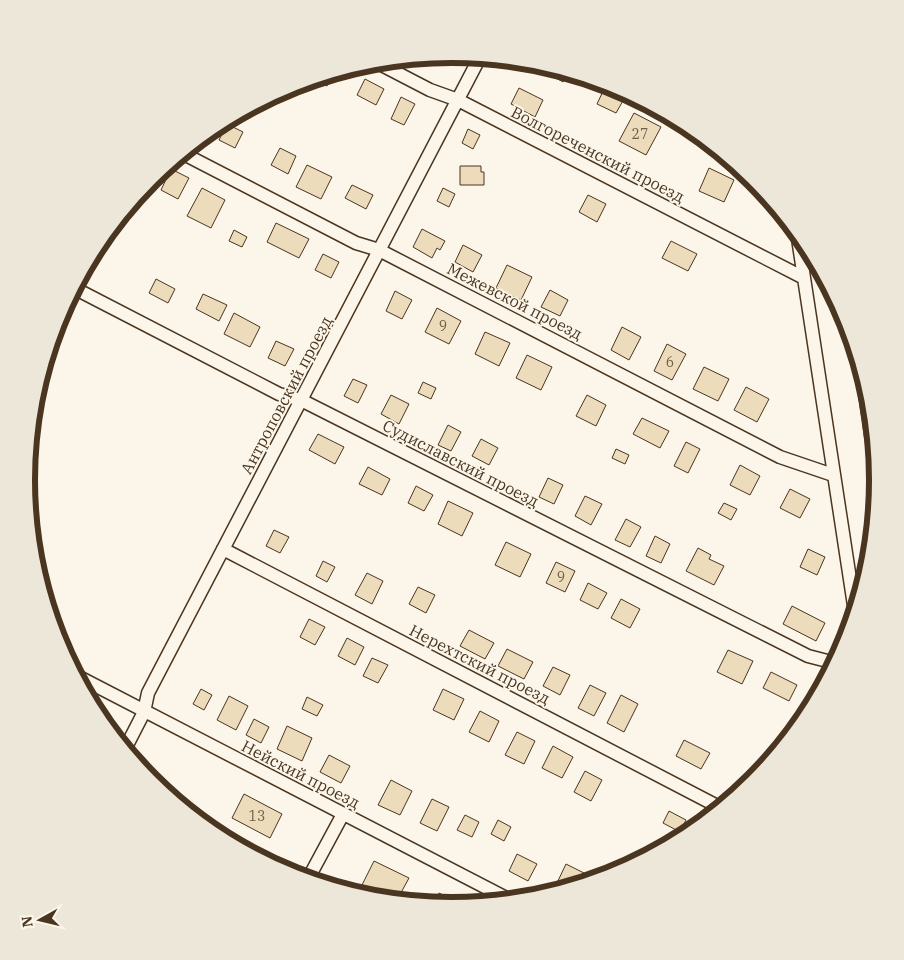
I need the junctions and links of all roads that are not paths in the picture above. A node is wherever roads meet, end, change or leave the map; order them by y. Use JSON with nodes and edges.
{"nodes":[{"id":1,"x":476,"y":64,"type":"edge"},
{"id":2,"x":388,"y":68,"type":"edge"},
{"id":3,"x":458,"y":100,"type":"junction"},
{"id":4,"x":188,"y":157,"type":"edge"},
{"id":5,"x":800,"y":249,"type":"edge"},
{"id":6,"x":380,"y":250,"type":"junction"},
{"id":7,"x":804,"y":278,"type":"junction"},
{"id":8,"x":80,"y":291,"type":"edge"},
{"id":9,"x":301,"y":400,"type":"junction"},
{"id":10,"x":833,"y":475,"type":"junction"},
{"id":11,"x":223,"y":549,"type":"junction"},
{"id":12,"x":852,"y":596,"type":"edge"},
{"id":13,"x":827,"y":661,"type":"edge"},
{"id":14,"x":88,"y":682,"type":"edge"},
{"id":15,"x":144,"y":712,"type":"junction"},
{"id":16,"x":128,"y":743,"type":"edge"},
{"id":17,"x":714,"y":804,"type":"edge"},
{"id":18,"x":343,"y":814,"type":"junction"},
{"id":19,"x":312,"y":872,"type":"edge"},
{"id":20,"x":498,"y":894,"type":"edge"}],
"edges":[{"from":1,"to":3,"type":"street","name":"Антроповский проезд"},
{"from":2,"to":3,"type":"street","name":"Волгореченский проезд"},
{"from":3,"to":6,"type":"street","name":"Антроповский проезд"},
{"from":3,"to":7,"type":"street","name":"Волгореченский проезд"},
{"from":4,"to":6,"type":"street","name":"Межевской проезд"},
{"from":5,"to":7,"type":"street"},
{"from":6,"to":9,"type":"street","name":"Антроповский проезд"},
{"from":6,"to":10,"type":"street","name":"Межевской проезд"},
{"from":7,"to":10,"type":"street"},
{"from":8,"to":9,"type":"street","name":"Судиславский проезд"},
{"from":9,"to":11,"type":"street","name":"Антроповский проезд"},
{"from":9,"to":13,"type":"street","name":"Судиславский проезд"},
{"from":10,"to":12,"type":"street"},
{"from":11,"to":15,"type":"street","name":"Антроповский проезд"},
{"from":11,"to":17,"type":"street","name":"Нерехтский проезд"},
{"from":14,"to":15,"type":"street","name":"Нейский проезд"},
{"from":15,"to":16,"type":"street","name":"Антроповский проезд"},
{"from":15,"to":18,"type":"street","name":"Нейский проезд"},
{"from":18,"to":19,"type":"street"},
{"from":18,"to":20,"type":"street","name":"Нейский проезд"}]}
